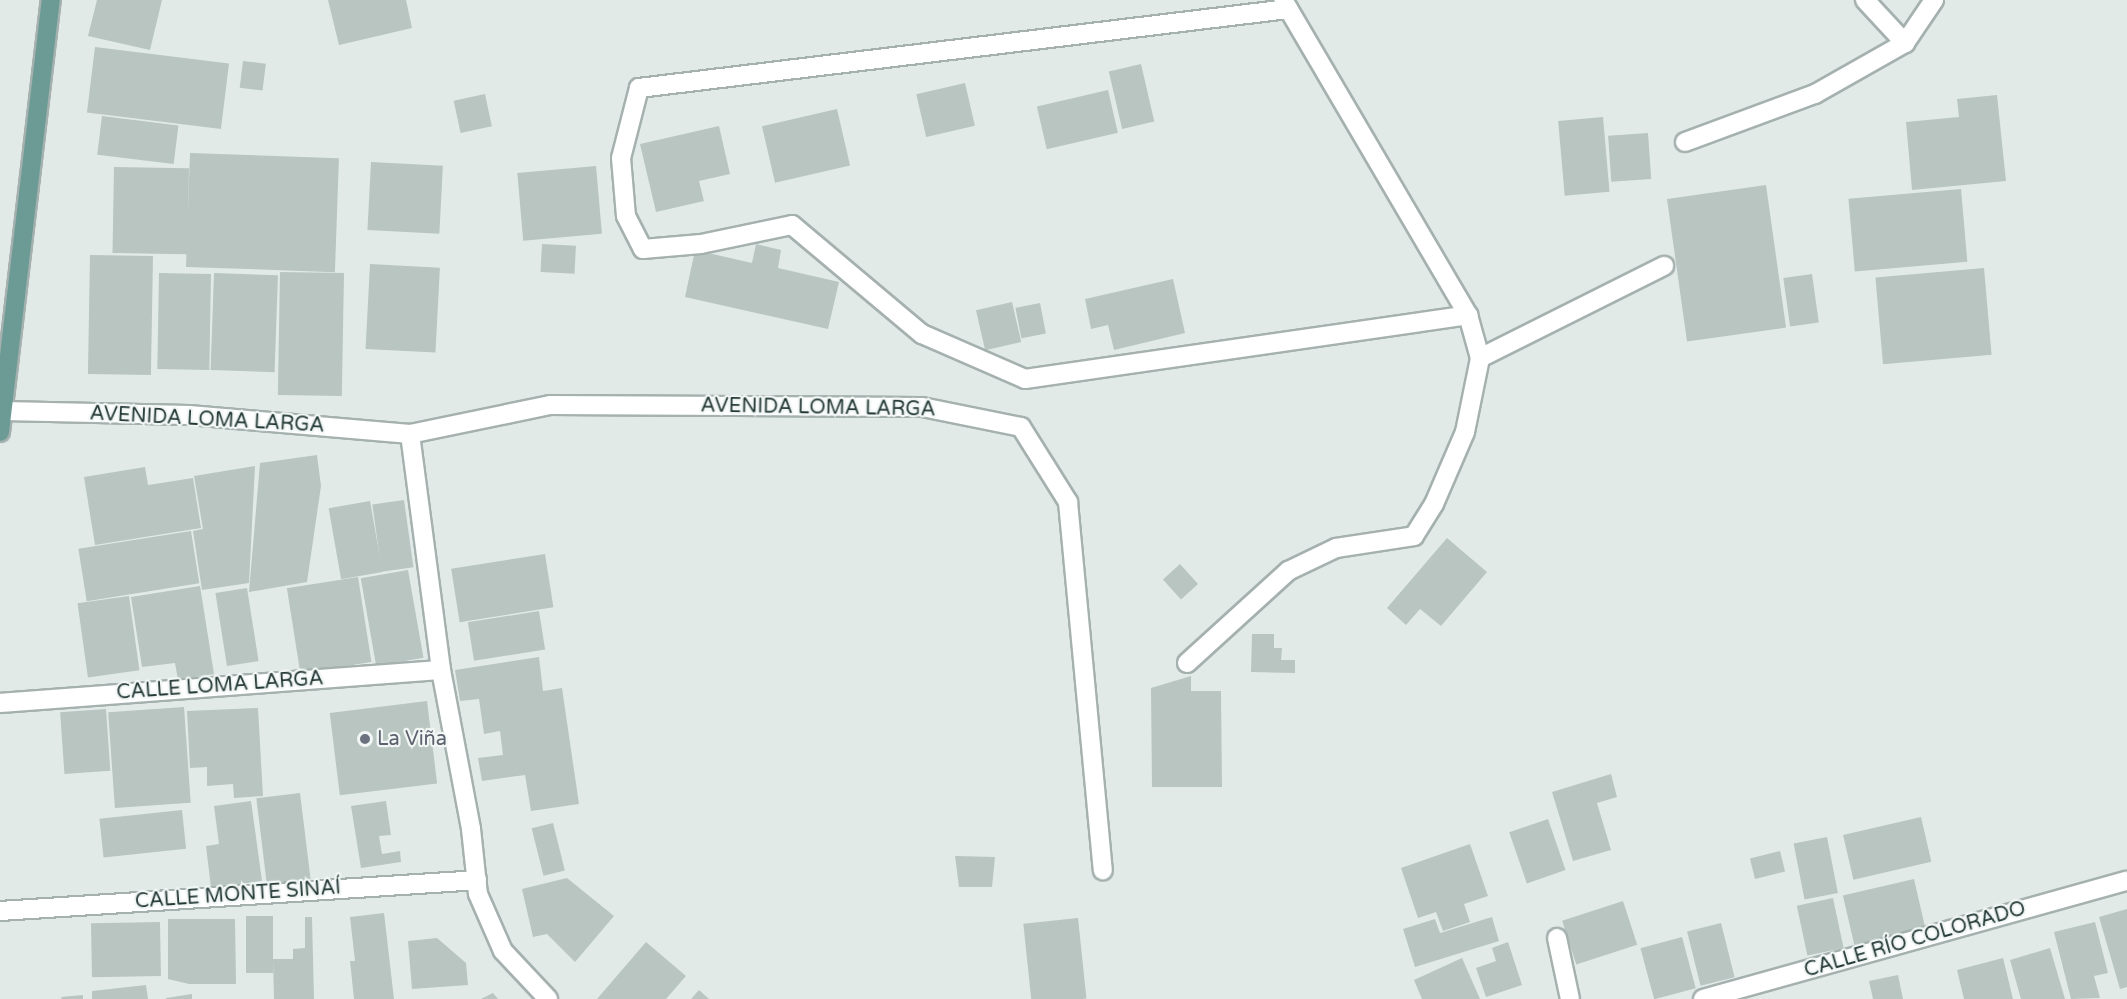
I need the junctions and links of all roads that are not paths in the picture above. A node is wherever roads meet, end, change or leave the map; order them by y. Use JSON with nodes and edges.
{"nodes":[{"id":1,"x":51,"y":0,"type":"edge"},
{"id":2,"x":1865,"y":0,"type":"edge"},
{"id":3,"x":1934,"y":0,"type":"edge"},
{"id":4,"x":1286,"y":5,"type":"edge"},
{"id":5,"x":1905,"y":43,"type":"junction"},
{"id":6,"x":1685,"y":142,"type":"dead end"},
{"id":7,"x":1664,"y":266,"type":"dead end"},
{"id":8,"x":1468,"y":315,"type":"junction"},
{"id":9,"x":1480,"y":358,"type":"junction"},
{"id":10,"x":3,"y":411,"type":"junction"},
{"id":11,"x":0,"y":432,"type":"edge"},
{"id":12,"x":410,"y":434,"type":"junction"},
{"id":13,"x":1187,"y":663,"type":"dead end"},
{"id":14,"x":441,"y":670,"type":"junction"},
{"id":15,"x":0,"y":703,"type":"edge"},
{"id":16,"x":1103,"y":870,"type":"dead end"},
{"id":17,"x":477,"y":880,"type":"junction"},
{"id":18,"x":2127,"y":881,"type":"edge"},
{"id":19,"x":0,"y":911,"type":"edge"},
{"id":20,"x":1557,"y":938,"type":"dead end"},
{"id":21,"x":548,"y":999,"type":"edge"},
{"id":22,"x":1570,"y":999,"type":"edge"},
{"id":23,"x":1704,"y":999,"type":"edge"}],
"edges":[{"from":1,"to":10,"type":"main road"},
{"from":2,"to":5,"type":"street"},
{"from":3,"to":5,"type":"street"},
{"from":4,"to":8,"type":"street"},
{"from":4,"to":8,"type":"street"},
{"from":5,"to":6,"type":"street"},
{"from":7,"to":9,"type":"street"},
{"from":8,"to":9,"type":"street"},
{"from":9,"to":13,"type":"street"},
{"from":10,"to":11,"type":"main road"},
{"from":10,"to":12,"type":"street","name":"AVENIDA LOMA LARGA"},
{"from":12,"to":14,"type":"street"},
{"from":12,"to":16,"type":"street","name":"AVENIDA LOMA LARGA"},
{"from":14,"to":15,"type":"street","name":"CALLE LOMA LARGA"},
{"from":14,"to":17,"type":"street"},
{"from":17,"to":19,"type":"street","name":"CALLE MONTE SINAÍ"},
{"from":17,"to":21,"type":"street"},
{"from":18,"to":23,"type":"street","name":"CALLE RÍO COLORADO"},
{"from":20,"to":22,"type":"street"}]}
